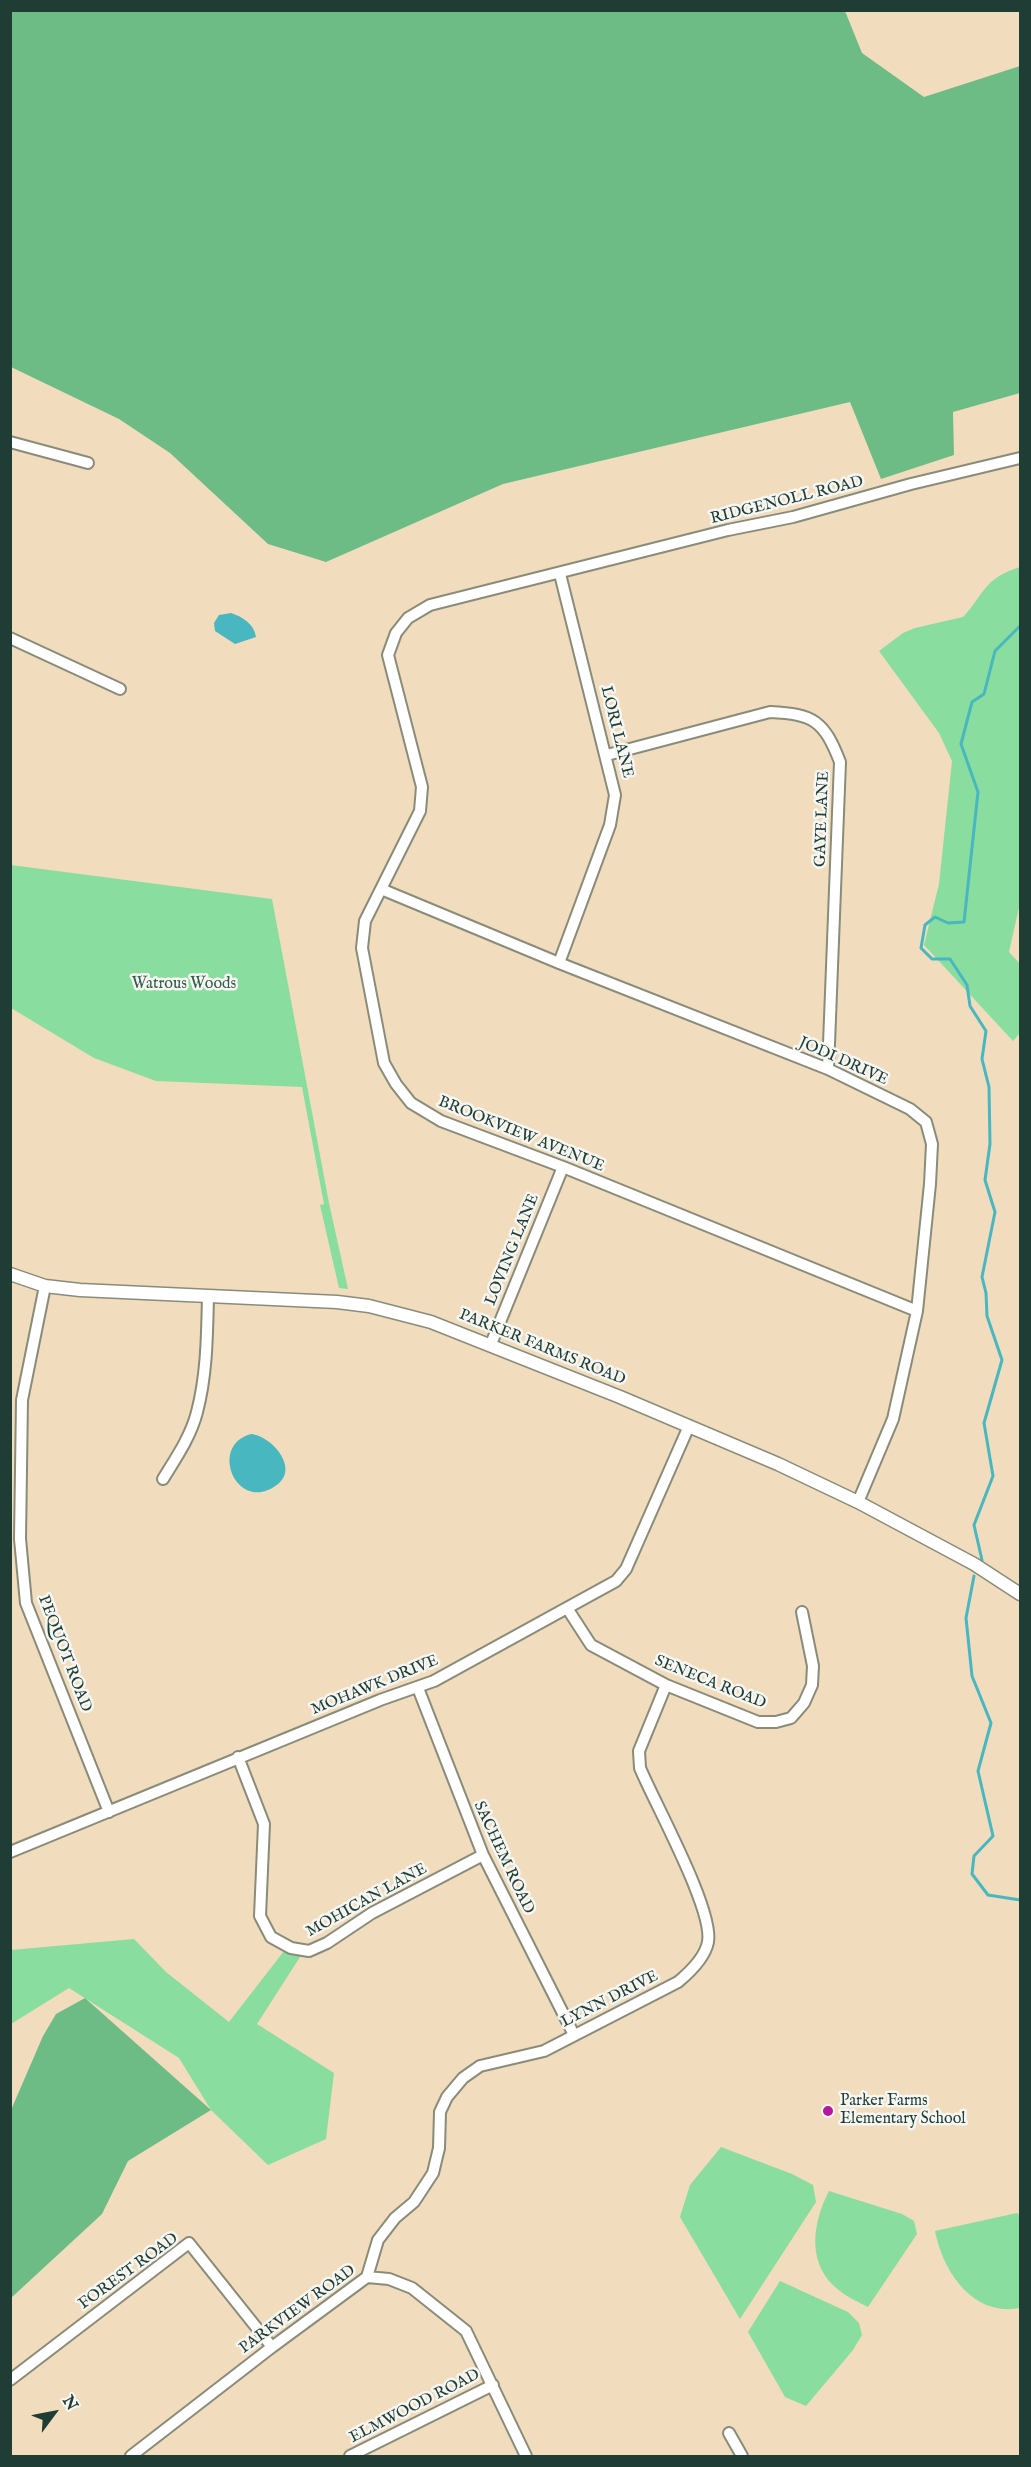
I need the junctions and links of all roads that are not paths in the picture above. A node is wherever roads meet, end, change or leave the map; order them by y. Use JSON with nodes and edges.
{"nodes":[{"id":1,"x":10,"y":442,"type":"edge"},
{"id":2,"x":1020,"y":458,"type":"edge"},
{"id":3,"x":88,"y":463,"type":"dead end"},
{"id":4,"x":560,"y":574,"type":"junction"},
{"id":5,"x":10,"y":638,"type":"edge"},
{"id":6,"x":120,"y":689,"type":"dead end"},
{"id":7,"x":607,"y":755,"type":"junction"},
{"id":8,"x":381,"y":889,"type":"junction"},
{"id":9,"x":559,"y":963,"type":"junction"},
{"id":10,"x":828,"y":1069,"type":"junction"},
{"id":11,"x":563,"y":1167,"type":"junction"},
{"id":12,"x":10,"y":1274,"type":"edge"},
{"id":13,"x":45,"y":1286,"type":"junction"},
{"id":14,"x":208,"y":1296,"type":"junction"},
{"id":15,"x":916,"y":1311,"type":"junction"},
{"id":16,"x":491,"y":1344,"type":"junction"},
{"id":17,"x":689,"y":1426,"type":"junction"},
{"id":18,"x":163,"y":1479,"type":"dead end"},
{"id":19,"x":858,"y":1502,"type":"junction"},
{"id":20,"x":15,"y":1539,"type":"edge"},
{"id":21,"x":1020,"y":1594,"type":"edge"},
{"id":22,"x":567,"y":1608,"type":"junction"},
{"id":23,"x":802,"y":1612,"type":"dead end"},
{"id":24,"x":666,"y":1685,"type":"junction"},
{"id":25,"x":418,"y":1688,"type":"junction"},
{"id":26,"x":238,"y":1757,"type":"junction"},
{"id":27,"x":109,"y":1812,"type":"junction"},
{"id":28,"x":10,"y":1852,"type":"edge"},
{"id":29,"x":483,"y":1855,"type":"junction"},
{"id":30,"x":574,"y":2035,"type":"junction"},
{"id":31,"x":367,"y":2277,"type":"junction"},
{"id":32,"x":272,"y":2347,"type":"junction"},
{"id":33,"x":10,"y":2380,"type":"edge"},
{"id":34,"x":493,"y":2385,"type":"junction"},
{"id":35,"x":729,"y":2433,"type":"dead end"},
{"id":36,"x":131,"y":2457,"type":"edge"},
{"id":37,"x":350,"y":2457,"type":"edge"},
{"id":38,"x":526,"y":2457,"type":"edge"},
{"id":39,"x":742,"y":2457,"type":"edge"}],
"edges":[{"from":1,"to":3,"type":"street"},
{"from":2,"to":4,"type":"street","name":"RIDGENOLL ROAD"},
{"from":4,"to":7,"type":"street","name":"LORI LANE"},
{"from":4,"to":8,"type":"street","name":"BROOKVIEW AVENUE"},
{"from":5,"to":6,"type":"street"},
{"from":7,"to":9,"type":"street","name":"LORI LANE"},
{"from":7,"to":10,"type":"street","name":"GAYE LANE"},
{"from":8,"to":9,"type":"street","name":"JODI DRIVE"},
{"from":8,"to":11,"type":"street","name":"BROOKVIEW AVENUE"},
{"from":9,"to":10,"type":"street","name":"JODI DRIVE"},
{"from":10,"to":15,"type":"street","name":"JODI DRIVE"},
{"from":11,"to":15,"type":"street","name":"BROOKVIEW AVENUE"},
{"from":11,"to":16,"type":"street","name":"LOVING LANE"},
{"from":12,"to":13,"type":"street","name":"PARKER FARMS ROAD"},
{"from":13,"to":14,"type":"street","name":"PARKER FARMS ROAD"},
{"from":13,"to":20,"type":"street","name":"PEQUOT ROAD"},
{"from":14,"to":16,"type":"street","name":"PARKER FARMS ROAD"},
{"from":14,"to":18,"type":"street"},
{"from":15,"to":19,"type":"street","name":"JODI DRIVE"},
{"from":16,"to":17,"type":"street","name":"PARKER FARMS ROAD"},
{"from":17,"to":19,"type":"street","name":"PARKER FARMS ROAD"},
{"from":17,"to":22,"type":"street","name":"MOHAWK DRIVE"},
{"from":19,"to":21,"type":"street","name":"PARKER FARMS ROAD"},
{"from":20,"to":27,"type":"street","name":"PEQUOT ROAD"},
{"from":22,"to":24,"type":"street","name":"SENECA ROAD"},
{"from":22,"to":25,"type":"street","name":"MOHAWK DRIVE"},
{"from":23,"to":24,"type":"street","name":"SENECA ROAD"},
{"from":24,"to":30,"type":"street","name":"LYNN DRIVE"},
{"from":25,"to":26,"type":"street","name":"MOHAWK DRIVE"},
{"from":25,"to":29,"type":"street","name":"SACHEM ROAD"},
{"from":26,"to":27,"type":"street","name":"MOHAWK DRIVE"},
{"from":26,"to":29,"type":"street","name":"MOHICAN LANE"},
{"from":27,"to":28,"type":"street","name":"MOHAWK DRIVE"},
{"from":29,"to":30,"type":"street","name":"SACHEM ROAD"},
{"from":30,"to":31,"type":"street","name":"LYNN DRIVE"},
{"from":31,"to":32,"type":"street","name":"PARKVIEW ROAD"},
{"from":31,"to":34,"type":"street","name":"PARKVIEW ROAD"},
{"from":32,"to":33,"type":"street","name":"FOREST ROAD"},
{"from":32,"to":36,"type":"street","name":"PARKVIEW ROAD"},
{"from":34,"to":37,"type":"street","name":"ELMWOOD ROAD"},
{"from":34,"to":38,"type":"street","name":"PARKVIEW ROAD"},
{"from":35,"to":39,"type":"street"}]}
